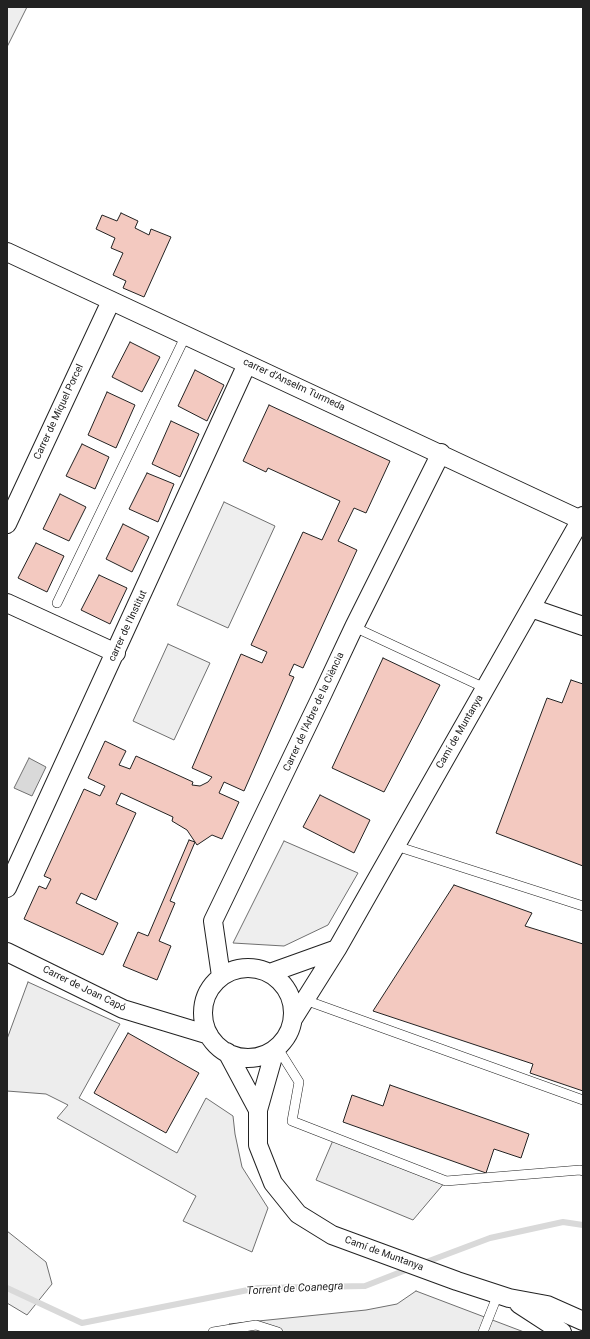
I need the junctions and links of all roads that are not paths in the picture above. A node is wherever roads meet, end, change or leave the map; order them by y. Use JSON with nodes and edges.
{"nodes":[{"id":1,"x":7,"y":252,"type":"edge"},
{"id":2,"x":111,"y":300,"type":"junction"},
{"id":3,"x":186,"y":335,"type":"junction"},
{"id":4,"x":247,"y":364,"type":"junction"},
{"id":5,"x":441,"y":453,"type":"junction"},
{"id":6,"x":582,"y":518,"type":"edge"},
{"id":7,"x":7,"y":524,"type":"edge"},
{"id":8,"x":7,"y":603,"type":"edge"},
{"id":9,"x":57,"y":603,"type":"dead end"},
{"id":10,"x":531,"y":608,"type":"junction"},
{"id":11,"x":583,"y":626,"type":"edge"},
{"id":12,"x":354,"y":627,"type":"junction"},
{"id":13,"x":116,"y":653,"type":"junction"},
{"id":14,"x":485,"y":688,"type":"junction"},
{"id":15,"x":396,"y":846,"type":"junction"},
{"id":16,"x":7,"y":888,"type":"edge"},
{"id":17,"x":583,"y":906,"type":"edge"},
{"id":18,"x":337,"y":949,"type":"junction"},
{"id":19,"x":7,"y":952,"type":"edge"},
{"id":20,"x":270,"y":973,"type":"junction"},
{"id":21,"x":221,"y":976,"type":"junction"},
{"id":22,"x":305,"y":1000,"type":"junction"},
{"id":23,"x":293,"y":1019,"type":"junction"},
{"id":24,"x":209,"y":1035,"type":"junction"},
{"id":25,"x":276,"y":1048,"type":"junction"},
{"id":26,"x":227,"y":1052,"type":"junction"},
{"id":27,"x":583,"y":1100,"type":"edge"},
{"id":28,"x":258,"y":1110,"type":"junction"},
{"id":29,"x":583,"y":1171,"type":"edge"},
{"id":30,"x":504,"y":1296,"type":"junction"},
{"id":31,"x":583,"y":1321,"type":"edge"},
{"id":32,"x":213,"y":1332,"type":"edge"},
{"id":33,"x":278,"y":1332,"type":"edge"},
{"id":34,"x":482,"y":1332,"type":"edge"},
{"id":35,"x":562,"y":1332,"type":"edge"}],
"edges":[{"from":1,"to":2,"type":"street","name":"carrer d'Anselm Turmeda"},
{"from":2,"to":3,"type":"street","name":"carrer d'Anselm Turmeda"},
{"from":2,"to":7,"type":"street","name":"Carrer de Miquel Porcel"},
{"from":3,"to":4,"type":"street","name":"carrer d'Anselm Turmeda"},
{"from":3,"to":9,"type":"lane"},
{"from":4,"to":5,"type":"street","name":"carrer d'Anselm Turmeda"},
{"from":4,"to":13,"type":"street","name":"carrer de l'Institut"},
{"from":5,"to":6,"type":"street","name":"carrer d'Anselm Turmeda"},
{"from":5,"to":12,"type":"street","name":"Carrer de l'Arbre de la Ciència"},
{"from":6,"to":10,"type":"street","name":"Camí de Muntanya"},
{"from":8,"to":13,"type":"street"},
{"from":10,"to":11,"type":"street"},
{"from":10,"to":14,"type":"street","name":"Camí de Muntanya"},
{"from":12,"to":14,"type":"lane"},
{"from":12,"to":21,"type":"street","name":"Carrer de l'Arbre de la Ciència"},
{"from":13,"to":16,"type":"street","name":"carrer de l'Institut"},
{"from":14,"to":15,"type":"street","name":"Camí de Muntanya"},
{"from":15,"to":17,"type":"lane"},
{"from":15,"to":18,"type":"street","name":"Camí de Muntanya"},
{"from":18,"to":20,"type":"street"},
{"from":18,"to":22,"type":"street","name":"Camí de Muntanya"},
{"from":19,"to":24,"type":"street","name":"Carrer de Joan Capó"},
{"from":20,"to":21,"type":"street"},
{"from":20,"to":23,"type":"street"},
{"from":21,"to":24,"type":"street"},
{"from":22,"to":23,"type":"street","name":"Camí de Muntanya"},
{"from":22,"to":27,"type":"lane"},
{"from":23,"to":25,"type":"street"},
{"from":24,"to":26,"type":"street"},
{"from":25,"to":26,"type":"street"},
{"from":25,"to":28,"type":"street","name":"Camí de Muntanya"},
{"from":25,"to":29,"type":"lane"},
{"from":26,"to":28,"type":"street","name":"Camí de Muntanya"},
{"from":28,"to":30,"type":"street","name":"Camí de Muntanya"},
{"from":30,"to":31,"type":"street","name":"Camí de Muntanya"},
{"from":30,"to":34,"type":"lane"},
{"from":30,"to":35,"type":"street"},
{"from":32,"to":33,"type":"lane"}]}
